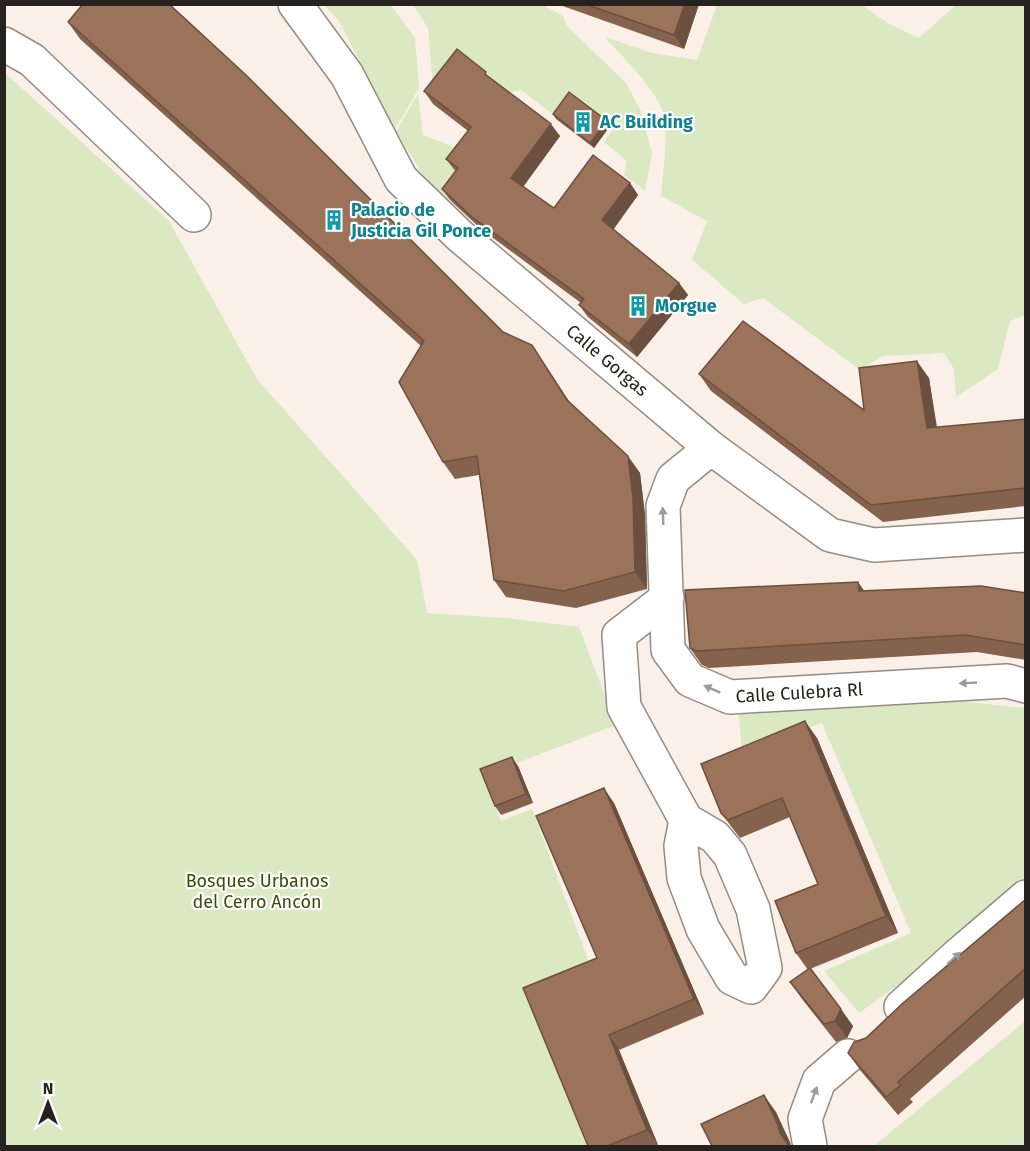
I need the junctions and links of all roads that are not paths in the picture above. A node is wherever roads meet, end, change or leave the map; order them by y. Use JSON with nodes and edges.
{"nodes":[{"id":1,"x":295,"y":4,"type":"edge"},
{"id":2,"x":4,"y":44,"type":"edge"},
{"id":3,"x":194,"y":215,"type":"dead end"},
{"id":4,"x":711,"y":448,"type":"junction"},
{"id":5,"x":1026,"y":535,"type":"edge"},
{"id":6,"x":667,"y":598,"type":"junction"},
{"id":7,"x":1026,"y":686,"type":"edge"},
{"id":8,"x":687,"y":820,"type":"dead end"},
{"id":9,"x":1026,"y":897,"type":"edge"},
{"id":10,"x":810,"y":1146,"type":"edge"}],
"edges":[{"from":1,"to":4,"type":"street","name":"Calle Gorgas"},
{"from":2,"to":3,"type":"street"},
{"from":4,"to":5,"type":"street","name":"Calle Gorgas"},
{"from":6,"to":4,"type":"street","name":"Calle Culebra Rl","one_way":true},
{"from":7,"to":6,"type":"street","name":"Calle Culebra Rl","one_way":true},
{"from":6,"to":8,"type":"street"},
{"from":10,"to":9,"type":"street","one_way":true}]}
